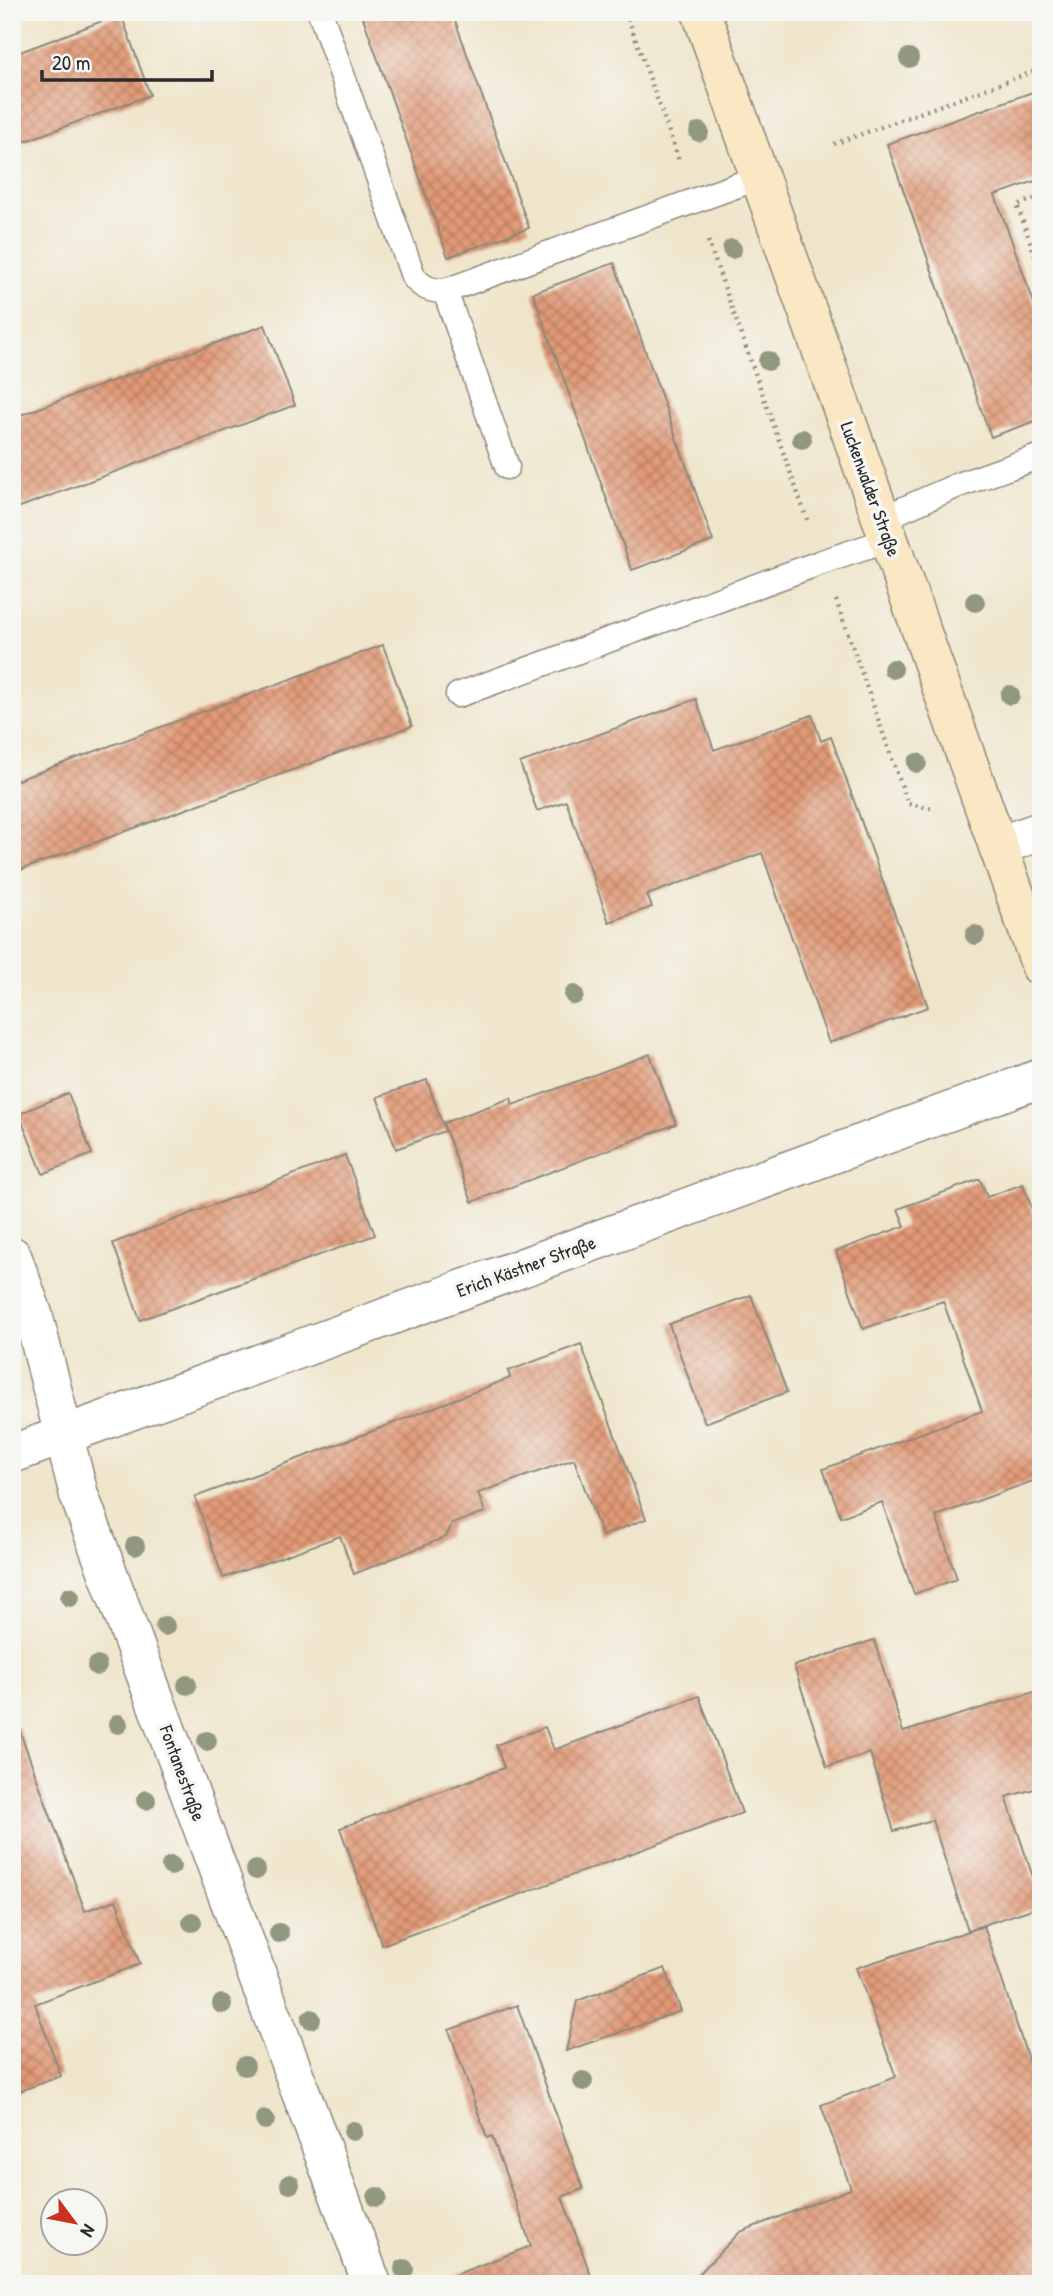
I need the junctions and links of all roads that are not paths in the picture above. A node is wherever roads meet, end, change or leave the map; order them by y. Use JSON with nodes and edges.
{"nodes":[{"id":1,"x":320,"y":12,"type":"edge"},
{"id":2,"x":701,"y":12,"type":"edge"},
{"id":3,"x":760,"y":177,"type":"junction"},
{"id":4,"x":444,"y":291,"type":"junction"},
{"id":5,"x":1041,"y":456,"type":"edge"},
{"id":6,"x":507,"y":467,"type":"dead end"},
{"id":7,"x":885,"y":529,"type":"junction"},
{"id":8,"x":458,"y":695,"type":"dead end"},
{"id":9,"x":1041,"y":831,"type":"edge"},
{"id":10,"x":998,"y":846,"type":"junction"},
{"id":11,"x":1030,"y":903,"type":"edge"},
{"id":12,"x":1041,"y":967,"type":"edge"},
{"id":13,"x":1041,"y":1078,"type":"edge"},
{"id":14,"x":12,"y":1256,"type":"edge"},
{"id":15,"x":65,"y":1434,"type":"junction"},
{"id":16,"x":12,"y":1454,"type":"edge"},
{"id":17,"x":372,"y":2284,"type":"edge"}],
"edges":[{"from":1,"to":4,"type":"lane"},
{"from":2,"to":3,"type":"main road","name":"Luckenwalder Straße"},
{"from":3,"to":4,"type":"lane"},
{"from":3,"to":7,"type":"main road","name":"Luckenwalder Straße"},
{"from":4,"to":6,"type":"lane"},
{"from":5,"to":7,"type":"lane"},
{"from":7,"to":8,"type":"lane"},
{"from":7,"to":10,"type":"main road","name":"Luckenwalder Straße"},
{"from":9,"to":10,"type":"street"},
{"from":10,"to":11,"type":"main road","name":"Luckenwalder Straße"},
{"from":11,"to":12,"type":"main road","name":"Luckenwalder Straße"},
{"from":13,"to":15,"type":"street","name":"Erich Kästner Straße"},
{"from":14,"to":15,"type":"street","name":"Fontanestraße"},
{"from":15,"to":16,"type":"street","name":"Erich Kästner Straße"},
{"from":15,"to":17,"type":"street","name":"Fontanestraße"}]}
